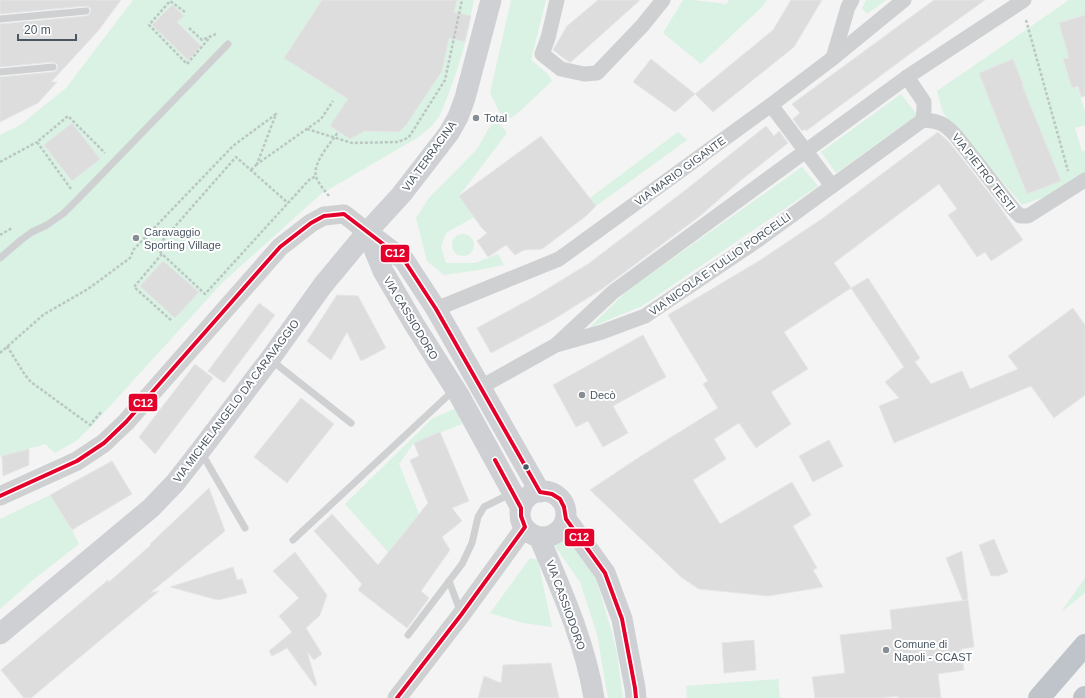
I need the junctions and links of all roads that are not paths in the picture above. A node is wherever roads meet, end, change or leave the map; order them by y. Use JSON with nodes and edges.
{"nodes":[{"id":1,"x":491,"y":0,"type":"edge"},
{"id":2,"x":557,"y":0,"type":"edge"},
{"id":3,"x":663,"y":0,"type":"edge"},
{"id":4,"x":852,"y":0,"type":"edge"},
{"id":5,"x":904,"y":0,"type":"edge"},
{"id":6,"x":1022,"y":1,"type":"edge"},
{"id":7,"x":86,"y":11,"type":"dead end"},
{"id":8,"x":0,"y":19,"type":"edge"},
{"id":9,"x":228,"y":44,"type":"dead end"},
{"id":10,"x":833,"y":58,"type":"junction"},
{"id":11,"x":53,"y":67,"type":"dead end"},
{"id":12,"x":0,"y":72,"type":"edge"},
{"id":13,"x":907,"y":77,"type":"junction"},
{"id":14,"x":771,"y":105,"type":"junction"},
{"id":15,"x":923,"y":120,"type":"junction"},
{"id":16,"x":806,"y":151,"type":"junction"},
{"id":17,"x":1079,"y":183,"type":"edge"},
{"id":18,"x":832,"y":186,"type":"junction"},
{"id":19,"x":367,"y":232,"type":"junction"},
{"id":20,"x":0,"y":258,"type":"edge"},
{"id":21,"x":436,"y":309,"type":"junction"},
{"id":22,"x":556,"y":345,"type":"junction"},
{"id":23,"x":270,"y":359,"type":"junction"},
{"id":24,"x":481,"y":388,"type":"junction"},
{"id":25,"x":455,"y":389,"type":"junction"},
{"id":26,"x":351,"y":423,"type":"dead end"},
{"id":27,"x":200,"y":451,"type":"junction"},
{"id":28,"x":540,"y":492,"type":"junction"},
{"id":29,"x":0,"y":496,"type":"edge"},
{"id":30,"x":525,"y":516,"type":"junction"},
{"id":31,"x":566,"y":519,"type":"junction"},
{"id":32,"x":246,"y":528,"type":"dead end"},
{"id":33,"x":293,"y":540,"type":"dead end"},
{"id":34,"x":449,"y":581,"type":"junction"},
{"id":35,"x":461,"y":615,"type":"junction"},
{"id":36,"x":0,"y":634,"type":"edge"},
{"id":37,"x":408,"y":635,"type":"dead end"},
{"id":38,"x":1085,"y":645,"type":"edge"},
{"id":39,"x":397,"y":698,"type":"edge"},
{"id":40,"x":594,"y":698,"type":"edge"},
{"id":41,"x":636,"y":698,"type":"edge"},
{"id":42,"x":1039,"y":698,"type":"edge"}],
"edges":[{"from":1,"to":19,"type":"main road","name":"VIA TERRACINA"},
{"from":2,"to":3,"type":"street"},
{"from":4,"to":10,"type":"street"},
{"from":5,"to":10,"type":"street","name":"VIA MARIO GIGANTE"},
{"from":6,"to":13,"type":"street","name":"VIA NICOLA E TULLIO PORCELLI"},
{"from":7,"to":8,"type":"lane"},
{"from":9,"to":20,"type":"lane"},
{"from":10,"to":14,"type":"street","name":"VIA MARIO GIGANTE"},
{"from":11,"to":12,"type":"lane"},
{"from":13,"to":15,"type":"street"},
{"from":13,"to":16,"type":"street","name":"VIA NICOLA E TULLIO PORCELLI"},
{"from":14,"to":16,"type":"street"},
{"from":14,"to":21,"type":"street","name":"VIA MARIO GIGANTE"},
{"from":15,"to":17,"type":"street","name":"VIA PIETRO TESTI"},
{"from":15,"to":18,"type":"street","name":"VIA NICOLA E TULLIO PORCELLI"},
{"from":16,"to":18,"type":"street"},
{"from":16,"to":22,"type":"street","name":"VIA NICOLA E TULLIO PORCELLI"},
{"from":18,"to":22,"type":"street","name":"VIA NICOLA E TULLIO PORCELLI"},
{"from":19,"to":21,"type":"main road"},
{"from":19,"to":23,"type":"main road","name":"VIA MICHELANGELO DA CARAVAGGIO"},
{"from":19,"to":25,"type":"main road","name":"VIA CASSIODORO"},
{"from":19,"to":29,"type":"street"},
{"from":21,"to":24,"type":"main road"},
{"from":22,"to":24,"type":"street","name":"VIA NICOLA E TULLIO PORCELLI"},
{"from":23,"to":26,"type":"lane"},
{"from":23,"to":27,"type":"main road","name":"VIA MICHELANGELO DA CARAVAGGIO"},
{"from":24,"to":28,"type":"main road"},
{"from":25,"to":30,"type":"main road","name":"VIA CASSIODORO"},
{"from":25,"to":33,"type":"lane"},
{"from":27,"to":32,"type":"lane"},
{"from":27,"to":36,"type":"main road","name":"VIA MICHELANGELO DA CARAVAGGIO"},
{"from":28,"to":30,"type":"main road"},
{"from":28,"to":31,"type":"main road"},
{"from":30,"to":31,"type":"main road"},
{"from":30,"to":34,"type":"lane"},
{"from":30,"to":35,"type":"street"},
{"from":30,"to":40,"type":"main road","name":"VIA CASSIODORO"},
{"from":31,"to":41,"type":"main road"},
{"from":34,"to":35,"type":"lane"},
{"from":34,"to":37,"type":"lane"},
{"from":35,"to":39,"type":"street"},
{"from":38,"to":42,"type":"highway"}]}
